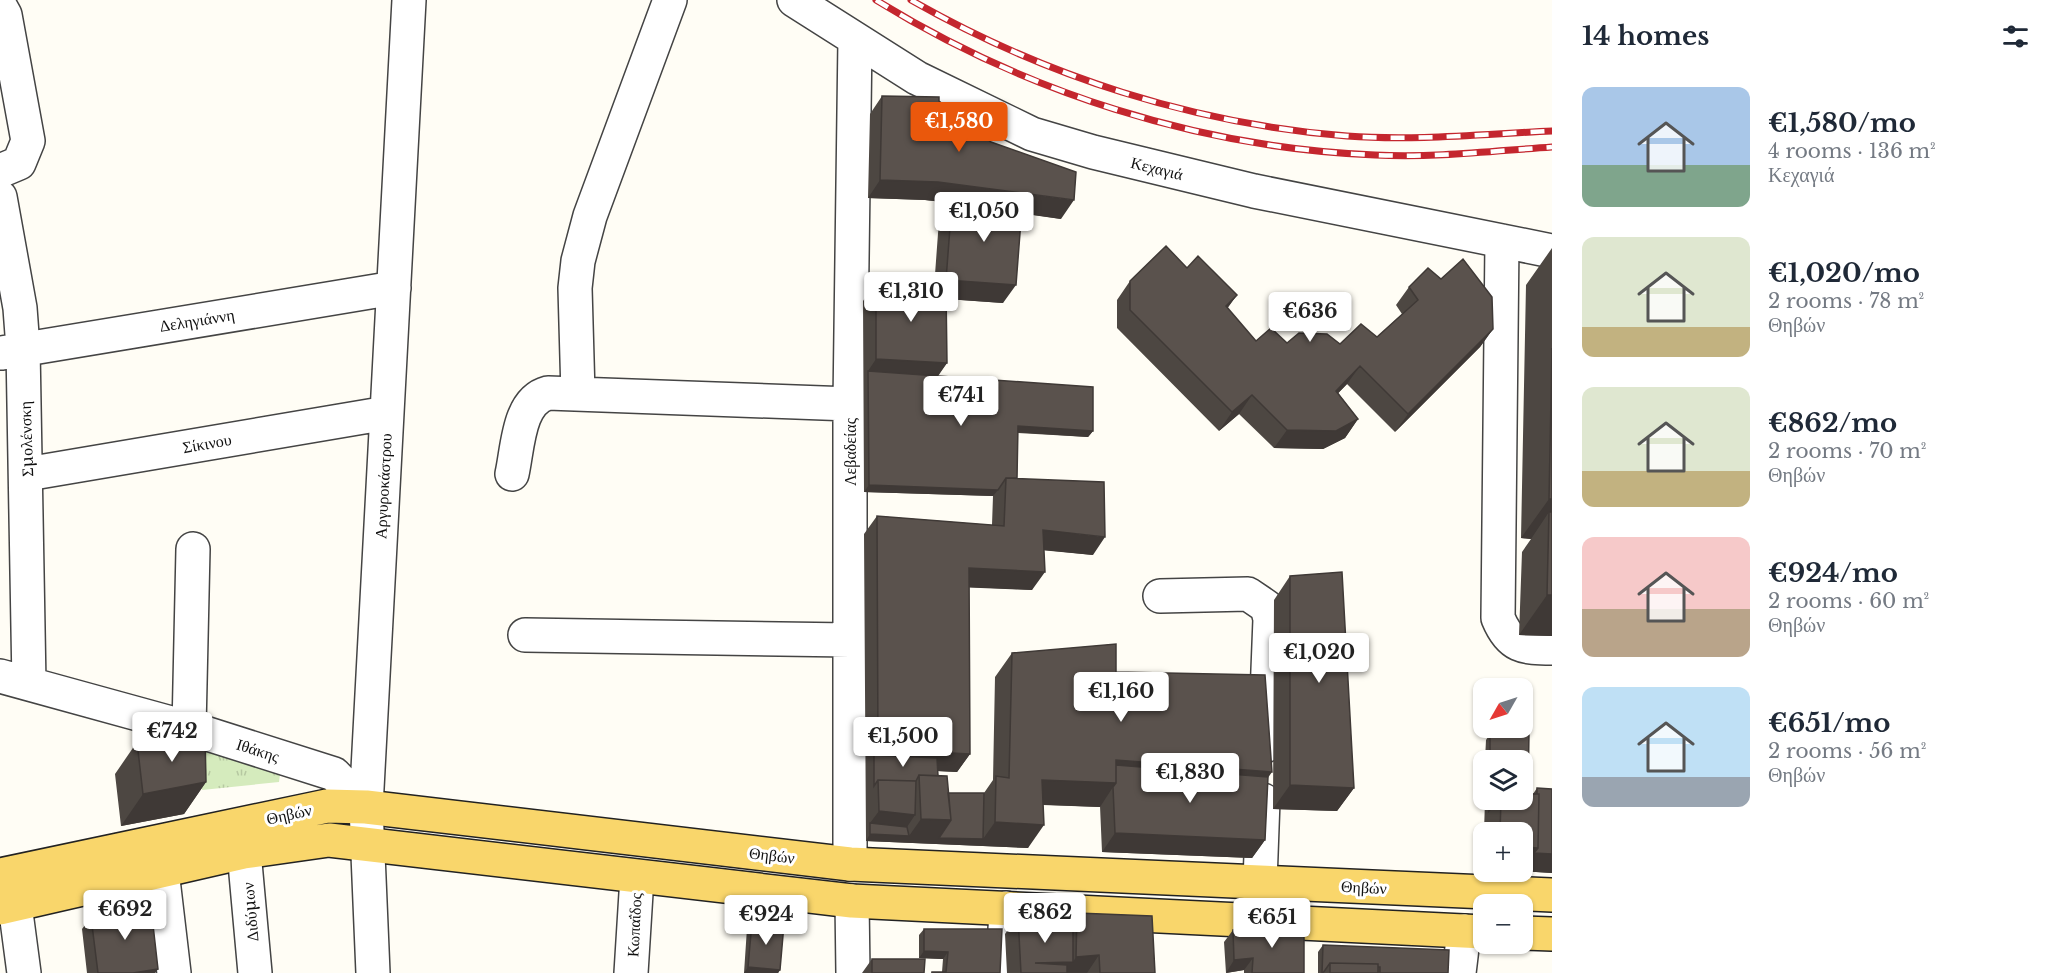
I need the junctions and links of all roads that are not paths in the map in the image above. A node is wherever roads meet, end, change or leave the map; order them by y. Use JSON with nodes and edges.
{"nodes":[{"id":1,"x":409,"y":0,"type":"edge"},
{"id":2,"x":670,"y":0,"type":"edge"},
{"id":3,"x":794,"y":0,"type":"edge"},
{"id":4,"x":0,"y":6,"type":"edge"},
{"id":5,"x":855,"y":39,"type":"junction"},
{"id":6,"x":0,"y":171,"type":"edge"},
{"id":7,"x":0,"y":197,"type":"edge"},
{"id":8,"x":1502,"y":242,"type":"junction"},
{"id":9,"x":1552,"y":251,"type":"edge"},
{"id":10,"x":394,"y":288,"type":"junction"},
{"id":11,"x":11,"y":351,"type":"edge"},
{"id":12,"x":578,"y":394,"type":"junction"},
{"id":13,"x":850,"y":404,"type":"junction"},
{"id":14,"x":387,"y":413,"type":"junction"},
{"id":15,"x":27,"y":474,"type":"junction"},
{"id":16,"x":512,"y":474,"type":"dead end"},
{"id":17,"x":193,"y":549,"type":"dead end"},
{"id":18,"x":1160,"y":596,"type":"dead end"},
{"id":19,"x":525,"y":635,"type":"dead end"},
{"id":20,"x":850,"y":640,"type":"junction"},
{"id":21,"x":1552,"y":648,"type":"edge"},
{"id":22,"x":14,"y":680,"type":"edge"},
{"id":23,"x":189,"y":728,"type":"junction"},
{"id":24,"x":366,"y":807,"type":"junction"},
{"id":25,"x":367,"y":843,"type":"junction"},
{"id":26,"x":244,"y":852,"type":"junction"},
{"id":27,"x":850,"y":864,"type":"junction"},
{"id":28,"x":162,"y":871,"type":"junction"},
{"id":29,"x":0,"y":875,"type":"edge"},
{"id":30,"x":637,"y":877,"type":"junction"},
{"id":31,"x":1260,"y":882,"type":"junction"},
{"id":32,"x":1552,"y":895,"type":"edge"},
{"id":33,"x":852,"y":901,"type":"junction"},
{"id":34,"x":7,"y":906,"type":"edge"},
{"id":35,"x":1006,"y":908,"type":"junction"},
{"id":36,"x":1149,"y":915,"type":"junction"},
{"id":37,"x":1473,"y":931,"type":"edge"},
{"id":38,"x":1533,"y":933,"type":"edge"},
{"id":39,"x":1473,"y":934,"type":"edge"},
{"id":40,"x":1552,"y":934,"type":"edge"},
{"id":41,"x":1149,"y":950,"type":"edge"},
{"id":42,"x":24,"y":973,"type":"edge"},
{"id":43,"x":174,"y":973,"type":"edge"},
{"id":44,"x":255,"y":973,"type":"edge"},
{"id":45,"x":373,"y":973,"type":"edge"},
{"id":46,"x":631,"y":973,"type":"edge"},
{"id":47,"x":854,"y":973,"type":"edge"},
{"id":48,"x":1003,"y":973,"type":"edge"},
{"id":49,"x":1460,"y":973,"type":"edge"}],
"edges":[{"from":1,"to":10,"type":"street","name":"Αργυροκάστρου"},
{"from":2,"to":12,"type":"street"},
{"from":3,"to":5,"type":"street","name":"Κεχαγιά"},
{"from":4,"to":6,"type":"street"},
{"from":5,"to":8,"type":"street","name":"Κεχαγιά"},
{"from":5,"to":13,"type":"street","name":"Λεβαδείας"},
{"from":7,"to":11,"type":"street","name":"Σμολένσκη"},
{"from":8,"to":9,"type":"street","name":"Κεχαγιά"},
{"from":8,"to":21,"type":"street"},
{"from":10,"to":11,"type":"street","name":"Δεληγιάννη"},
{"from":10,"to":14,"type":"street","name":"Αργυροκάστρου"},
{"from":11,"to":15,"type":"street","name":"Σμολένσκη"},
{"from":12,"to":13,"type":"street"},
{"from":12,"to":16,"type":"street"},
{"from":13,"to":20,"type":"street","name":"Λεβαδείας"},
{"from":14,"to":15,"type":"street","name":"Σίκινου"},
{"from":14,"to":24,"type":"street","name":"Αργυροκάστρου"},
{"from":15,"to":22,"type":"street","name":"Σμολένσκη"},
{"from":17,"to":23,"type":"street"},
{"from":18,"to":31,"type":"street"},
{"from":19,"to":20,"type":"street"},
{"from":20,"to":27,"type":"street","name":"Λεβαδείας"},
{"from":22,"to":23,"type":"street","name":"Ιθάκης"},
{"from":23,"to":24,"type":"street","name":"Ιθάκης"},
{"from":24,"to":25,"type":"street","name":"Αργυροκάστρου"},
{"from":24,"to":27,"type":"main road","name":"Θηβών"},
{"from":24,"to":29,"type":"main road","name":"Θηβών"},
{"from":25,"to":26,"type":"main road","name":"Θηβών"},
{"from":25,"to":30,"type":"main road","name":"Θηβών"},
{"from":25,"to":45,"type":"street","name":"Αργυροκάστρου"},
{"from":26,"to":28,"type":"main road","name":"Θηβών"},
{"from":26,"to":44,"type":"street","name":"Διδύμων"},
{"from":27,"to":31,"type":"main road","name":"Θηβών"},
{"from":28,"to":34,"type":"main road","name":"Θηβών"},
{"from":28,"to":43,"type":"street"},
{"from":30,"to":33,"type":"main road","name":"Θηβών"},
{"from":30,"to":46,"type":"street","name":"Κωπαΐδος"},
{"from":31,"to":32,"type":"main road","name":"Θηβών"},
{"from":33,"to":35,"type":"main road","name":"Θηβών"},
{"from":33,"to":47,"type":"street"},
{"from":34,"to":42,"type":"street"},
{"from":35,"to":36,"type":"main road","name":"Θηβών"},
{"from":35,"to":48,"type":"street"},
{"from":36,"to":37,"type":"main road","name":"Θηβών"},
{"from":36,"to":41,"type":"street"},
{"from":38,"to":40,"type":"main road"},
{"from":39,"to":49,"type":"street"}]}
